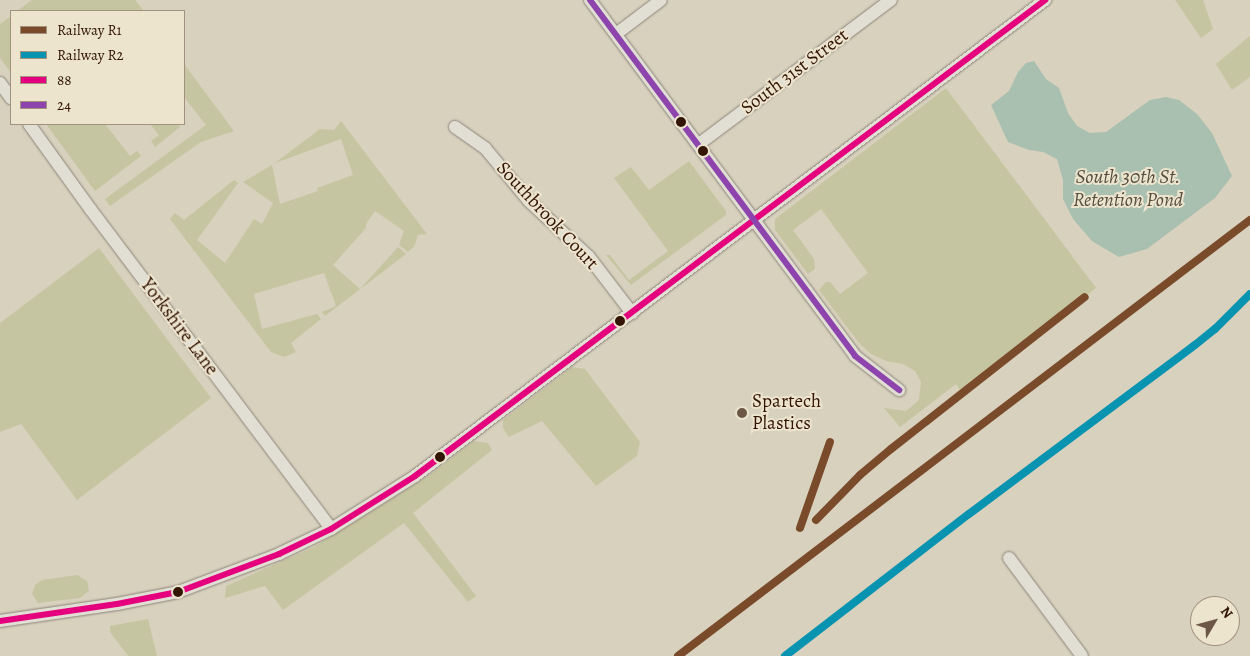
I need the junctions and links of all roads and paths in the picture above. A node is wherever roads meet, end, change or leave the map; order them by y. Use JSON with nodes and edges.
{"nodes":[{"id":1,"x":590,"y":0,"type":"edge"},
{"id":2,"x":661,"y":0,"type":"edge"},
{"id":3,"x":891,"y":0,"type":"edge"},
{"id":4,"x":1045,"y":0,"type":"edge"},
{"id":5,"x":616,"y":34,"type":"junction"},
{"id":6,"x":0,"y":83,"type":"edge"},
{"id":7,"x":10,"y":97,"type":"edge"},
{"id":8,"x":30,"y":125,"type":"edge"},
{"id":9,"x":455,"y":127,"type":"dead end"},
{"id":10,"x":699,"y":144,"type":"junction"},
{"id":11,"x":754,"y":219,"type":"junction"},
{"id":12,"x":632,"y":313,"type":"junction"},
{"id":13,"x":899,"y":390,"type":"dead end"},
{"id":14,"x":331,"y":529,"type":"junction"},
{"id":15,"x":1009,"y":558,"type":"dead end"},
{"id":16,"x":0,"y":621,"type":"edge"},
{"id":17,"x":1082,"y":656,"type":"edge"}],
"edges":[{"from":1,"to":5,"type":"street"},
{"from":2,"to":5,"type":"street"},
{"from":3,"to":10,"type":"street","name":"South 31st Street"},
{"from":4,"to":11,"type":"street"},
{"from":5,"to":10,"type":"street"},
{"from":6,"to":7,"type":"street"},
{"from":8,"to":14,"type":"street","name":"Yorkshire Lane"},
{"from":9,"to":12,"type":"street","name":"Southbrook Court"},
{"from":10,"to":11,"type":"street"},
{"from":11,"to":12,"type":"street"},
{"from":11,"to":13,"type":"street"},
{"from":12,"to":14,"type":"street"},
{"from":14,"to":16,"type":"street"},
{"from":15,"to":17,"type":"street"}]}
